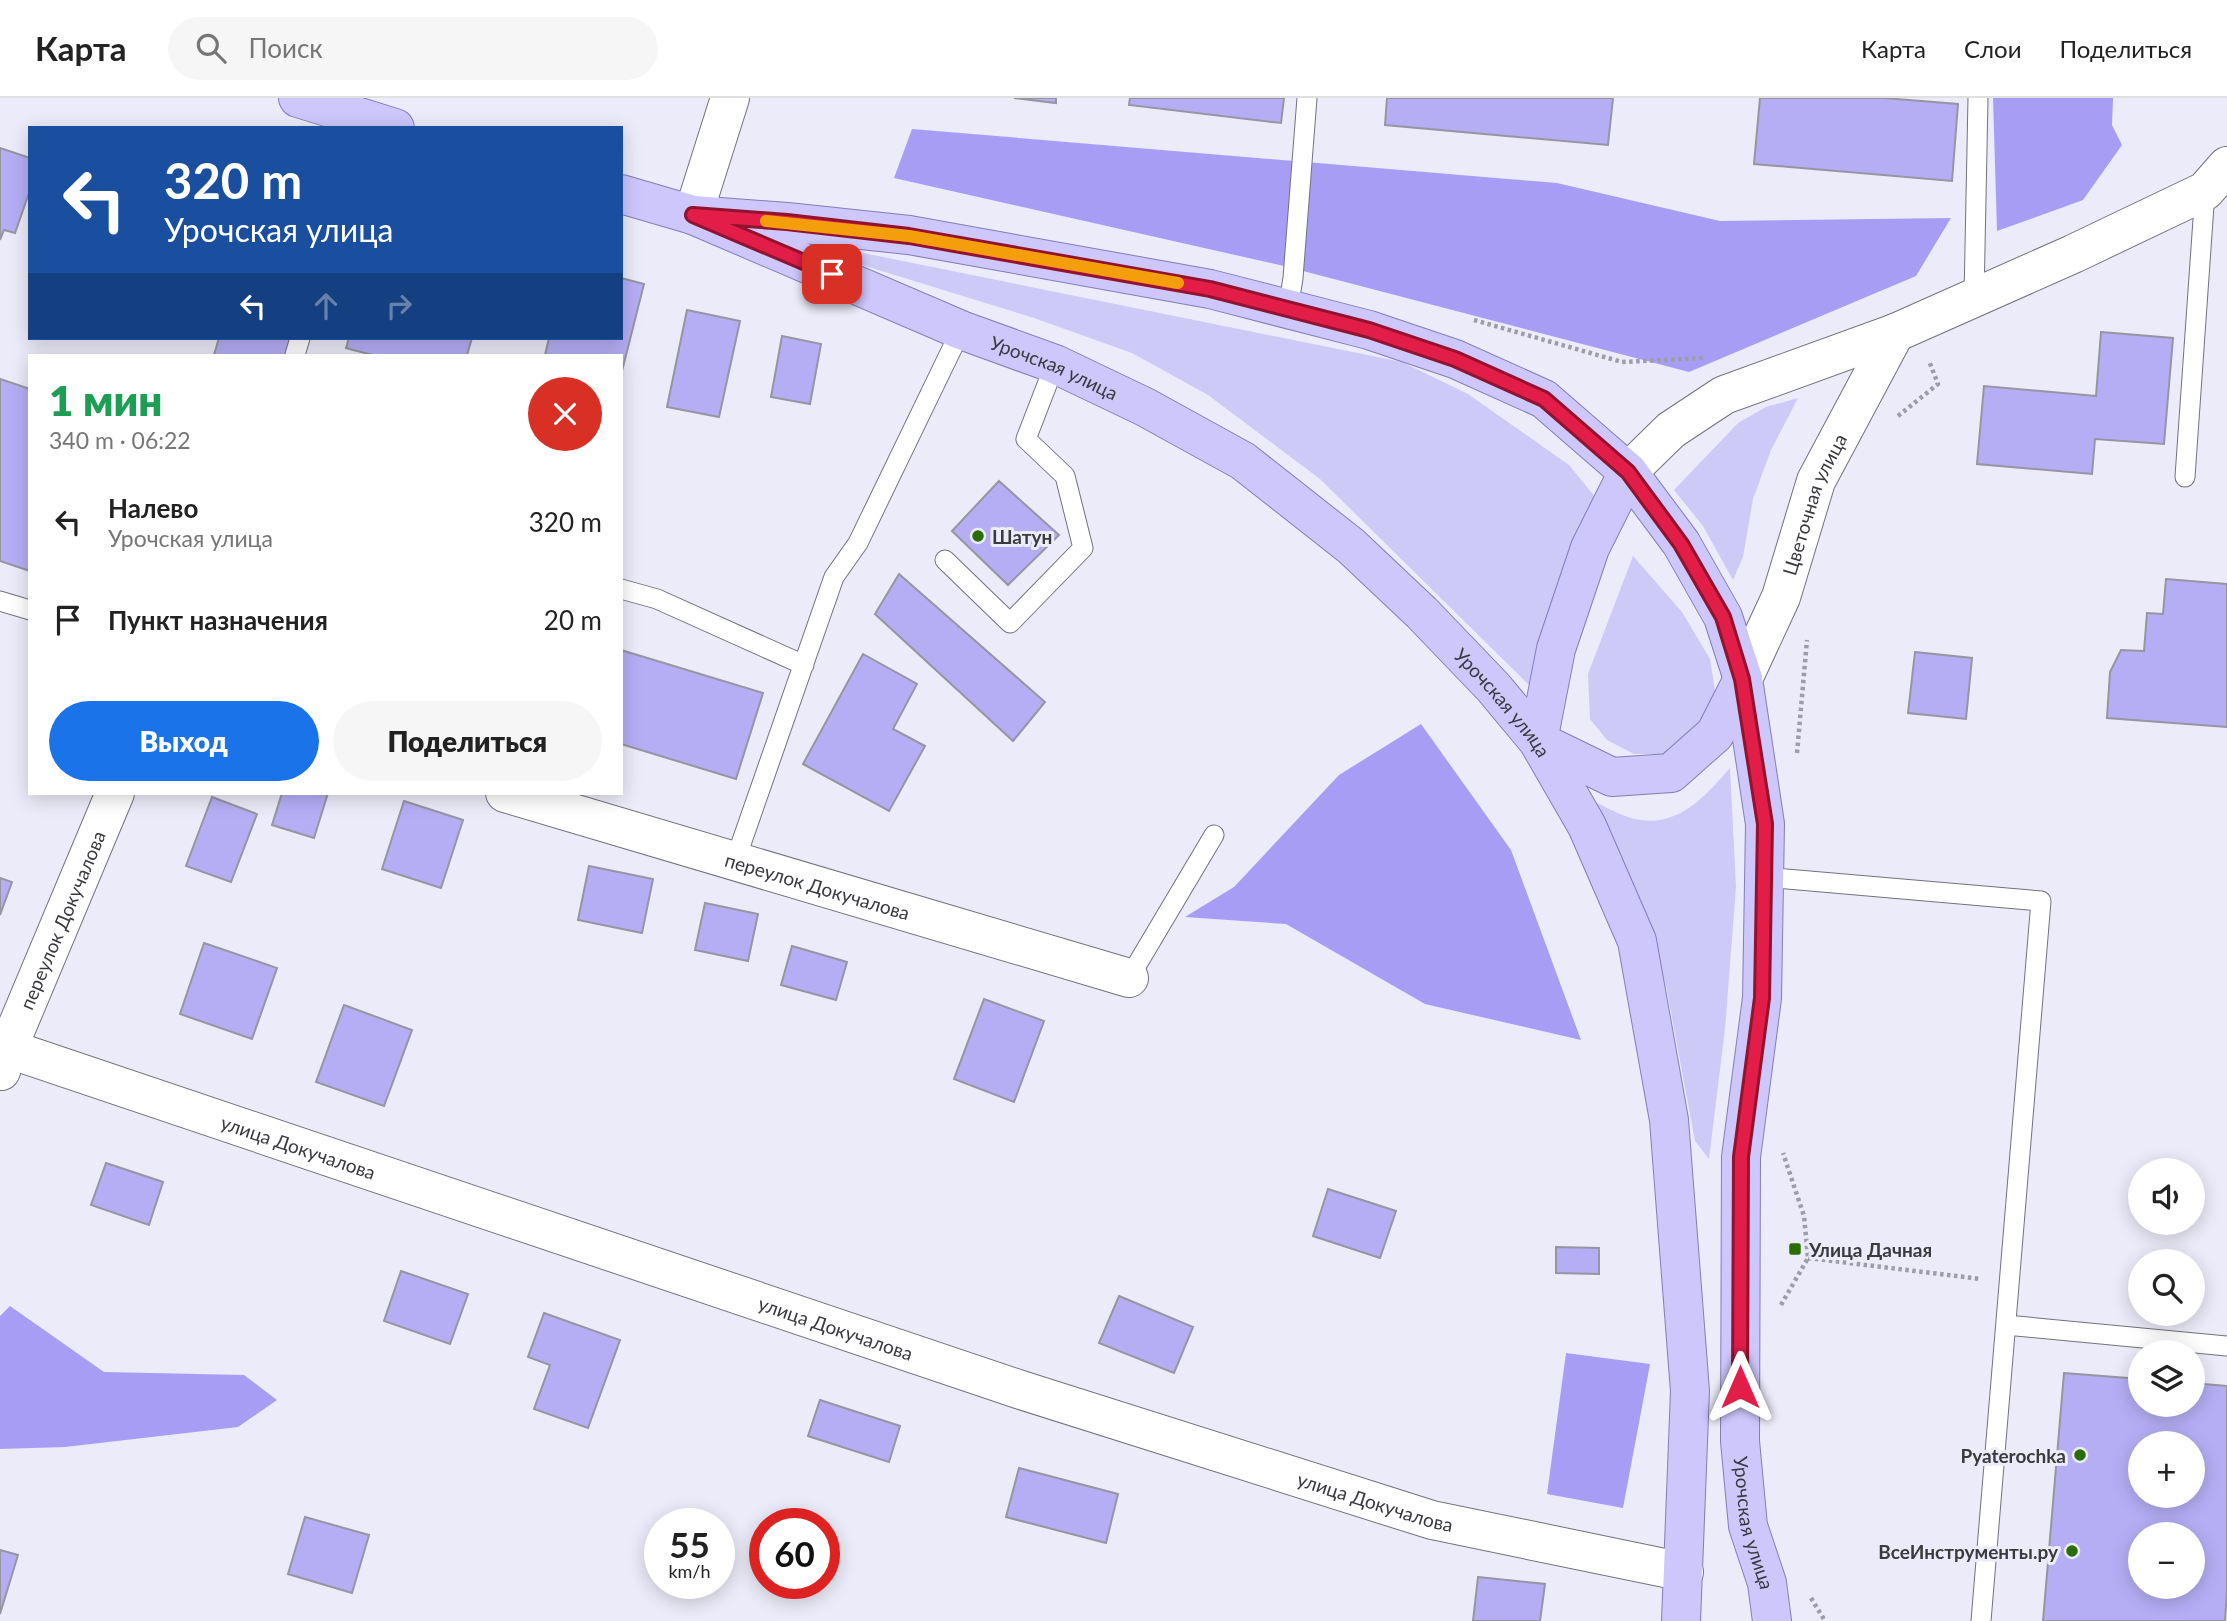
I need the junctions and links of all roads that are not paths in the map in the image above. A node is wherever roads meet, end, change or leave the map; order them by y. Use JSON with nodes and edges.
{"nodes":[{"id":1,"x":298,"y":98,"type":"edge"},
{"id":2,"x":730,"y":98,"type":"edge"},
{"id":3,"x":1307,"y":98,"type":"edge"},
{"id":4,"x":1978,"y":98,"type":"edge"},
{"id":5,"x":375,"y":125,"type":"edge"},
{"id":6,"x":2216,"y":179,"type":"edge"},
{"id":7,"x":623,"y":195,"type":"edge"},
{"id":8,"x":693,"y":215,"type":"junction"},
{"id":9,"x":1974,"y":298,"type":"junction"},
{"id":10,"x":1288,"y":309,"type":"junction"},
{"id":11,"x":961,"y":330,"type":"junction"},
{"id":12,"x":1895,"y":333,"type":"junction"},
{"id":13,"x":1055,"y":364,"type":"junction"},
{"id":14,"x":1628,"y":472,"type":"junction"},
{"id":15,"x":2185,"y":477,"type":"dead end"},
{"id":16,"x":945,"y":560,"type":"dead end"},
{"id":17,"x":623,"y":590,"type":"edge"},
{"id":18,"x":0,"y":601,"type":"edge"},
{"id":19,"x":28,"y":609,"type":"edge"},
{"id":20,"x":804,"y":665,"type":"junction"},
{"id":21,"x":1742,"y":679,"type":"junction"},
{"id":22,"x":1538,"y":741,"type":"junction"},
{"id":23,"x":114,"y":795,"type":"edge"},
{"id":24,"x":512,"y":795,"type":"edge"},
{"id":25,"x":1214,"y":835,"type":"dead end"},
{"id":26,"x":735,"y":861,"type":"junction"},
{"id":27,"x":1764,"y":877,"type":"junction"},
{"id":28,"x":1129,"y":978,"type":"joint"},
{"id":29,"x":3,"y":1056,"type":"edge"},
{"id":30,"x":2006,"y":1325,"type":"junction"},
{"id":31,"x":2227,"y":1346,"type":"edge"},
{"id":32,"x":1684,"y":1572,"type":"junction"},
{"id":33,"x":1681,"y":1621,"type":"edge"},
{"id":34,"x":1772,"y":1621,"type":"edge"},
{"id":35,"x":1981,"y":1621,"type":"edge"}],
"edges":[{"from":1,"to":5,"type":"main road"},
{"from":2,"to":8,"type":"street"},
{"from":3,"to":10,"type":"lane"},
{"from":4,"to":9,"type":"lane"},
{"from":6,"to":9,"type":"street"},
{"from":6,"to":15,"type":"lane"},
{"from":7,"to":8,"type":"main road","name":"Урочская улица"},
{"from":8,"to":10,"type":"main road","name":"Урочская улица"},
{"from":8,"to":11,"type":"main road","name":"Урочская улица"},
{"from":9,"to":12,"type":"street"},
{"from":10,"to":14,"type":"main road","name":"Урочская улица"},
{"from":11,"to":13,"type":"main road","name":"Урочская улица"},
{"from":11,"to":20,"type":"lane"},
{"from":12,"to":14,"type":"street"},
{"from":12,"to":21,"type":"street","name":"Цветочная улица"},
{"from":13,"to":16,"type":"lane"},
{"from":13,"to":22,"type":"main road","name":"Урочская улица"},
{"from":14,"to":21,"type":"main road","name":"Урочская улица"},
{"from":14,"to":22,"type":"main road"},
{"from":17,"to":20,"type":"lane"},
{"from":18,"to":19,"type":"lane"},
{"from":20,"to":26,"type":"lane"},
{"from":21,"to":22,"type":"main road"},
{"from":21,"to":27,"type":"main road","name":"Урочская улица"},
{"from":22,"to":32,"type":"main road","name":"Урочская улица"},
{"from":23,"to":29,"type":"street","name":"переулок Докучалова"},
{"from":24,"to":26,"type":"street","name":"переулок Докучалова"},
{"from":25,"to":28,"type":"lane"},
{"from":26,"to":28,"type":"street","name":"переулок Докучалова"},
{"from":27,"to":30,"type":"lane"},
{"from":27,"to":34,"type":"main road","name":"Урочская улица"},
{"from":29,"to":32,"type":"street","name":"улица Докучалова"},
{"from":30,"to":31,"type":"lane"},
{"from":30,"to":35,"type":"lane"},
{"from":32,"to":33,"type":"main road","name":"Урочская улица"}]}
